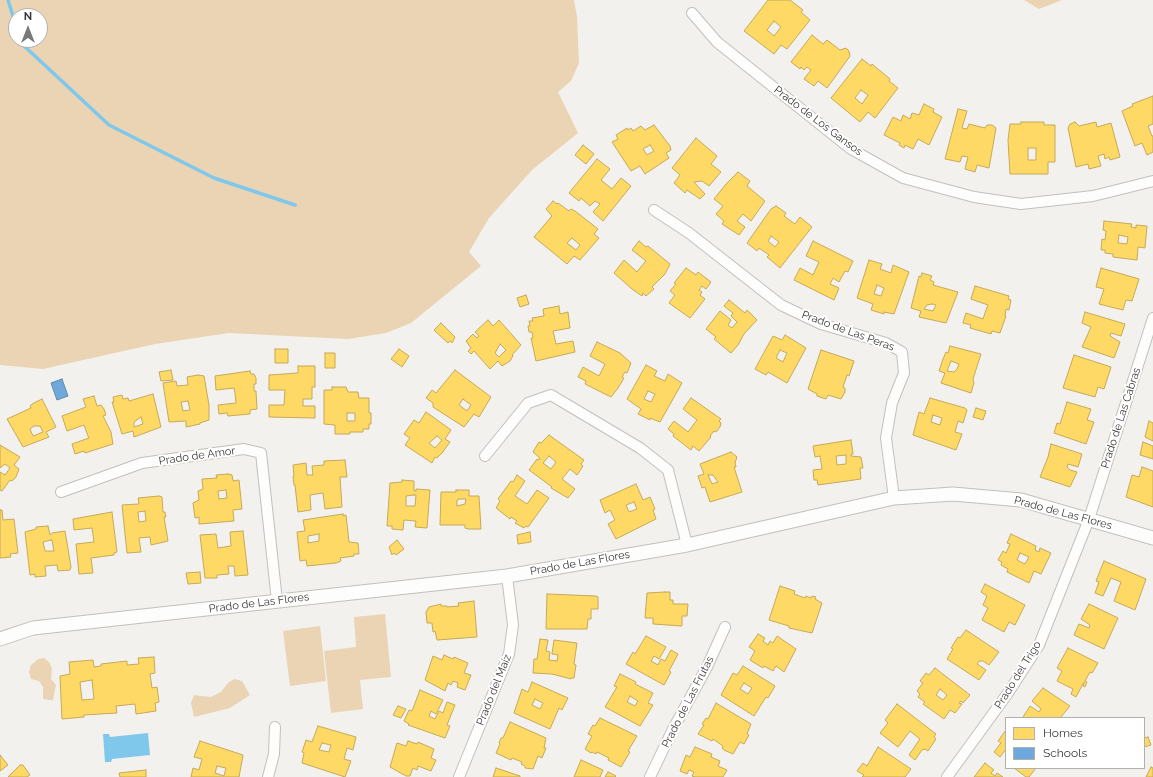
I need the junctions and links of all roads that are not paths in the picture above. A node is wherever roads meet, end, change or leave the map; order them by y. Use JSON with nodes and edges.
{"nodes":[{"id":1,"x":692,"y":14,"type":"dead end"},
{"id":2,"x":1153,"y":181,"type":"edge"},
{"id":3,"x":654,"y":210,"type":"dead end"},
{"id":4,"x":1153,"y":318,"type":"edge"},
{"id":5,"x":485,"y":456,"type":"dead end"},
{"id":6,"x":61,"y":492,"type":"dead end"},
{"id":7,"x":894,"y":498,"type":"junction"},
{"id":8,"x":1089,"y":519,"type":"junction"},
{"id":9,"x":1153,"y":538,"type":"edge"},
{"id":10,"x":687,"y":545,"type":"junction"},
{"id":11,"x":507,"y":576,"type":"junction"},
{"id":12,"x":277,"y":601,"type":"junction"},
{"id":13,"x":725,"y":627,"type":"dead end"},
{"id":14,"x":0,"y":639,"type":"edge"},
{"id":15,"x":275,"y":727,"type":"dead end"},
{"id":16,"x":268,"y":777,"type":"edge"},
{"id":17,"x":459,"y":777,"type":"edge"},
{"id":18,"x":650,"y":777,"type":"edge"},
{"id":19,"x":947,"y":777,"type":"edge"}],
"edges":[{"from":1,"to":2,"type":"street","name":"Prado de Los Gansos"},
{"from":3,"to":7,"type":"street","name":"Prado de Las Peras"},
{"from":4,"to":8,"type":"street","name":"Prado de Las Cabras"},
{"from":5,"to":10,"type":"street"},
{"from":6,"to":12,"type":"street","name":"Prado de Amor"},
{"from":7,"to":8,"type":"street","name":"Prado de Las Flores"},
{"from":7,"to":10,"type":"street","name":"Prado de Las Flores"},
{"from":8,"to":9,"type":"street","name":"Prado de Las Flores"},
{"from":8,"to":19,"type":"street","name":"Prado del Trigo"},
{"from":10,"to":11,"type":"street","name":"Prado de Las Flores"},
{"from":11,"to":12,"type":"street","name":"Prado de Las Flores"},
{"from":11,"to":17,"type":"street","name":"Prado del Maíz"},
{"from":12,"to":14,"type":"street","name":"Prado de Las Flores"},
{"from":13,"to":18,"type":"street","name":"Prado de Las Frutas"},
{"from":15,"to":16,"type":"street"}]}
